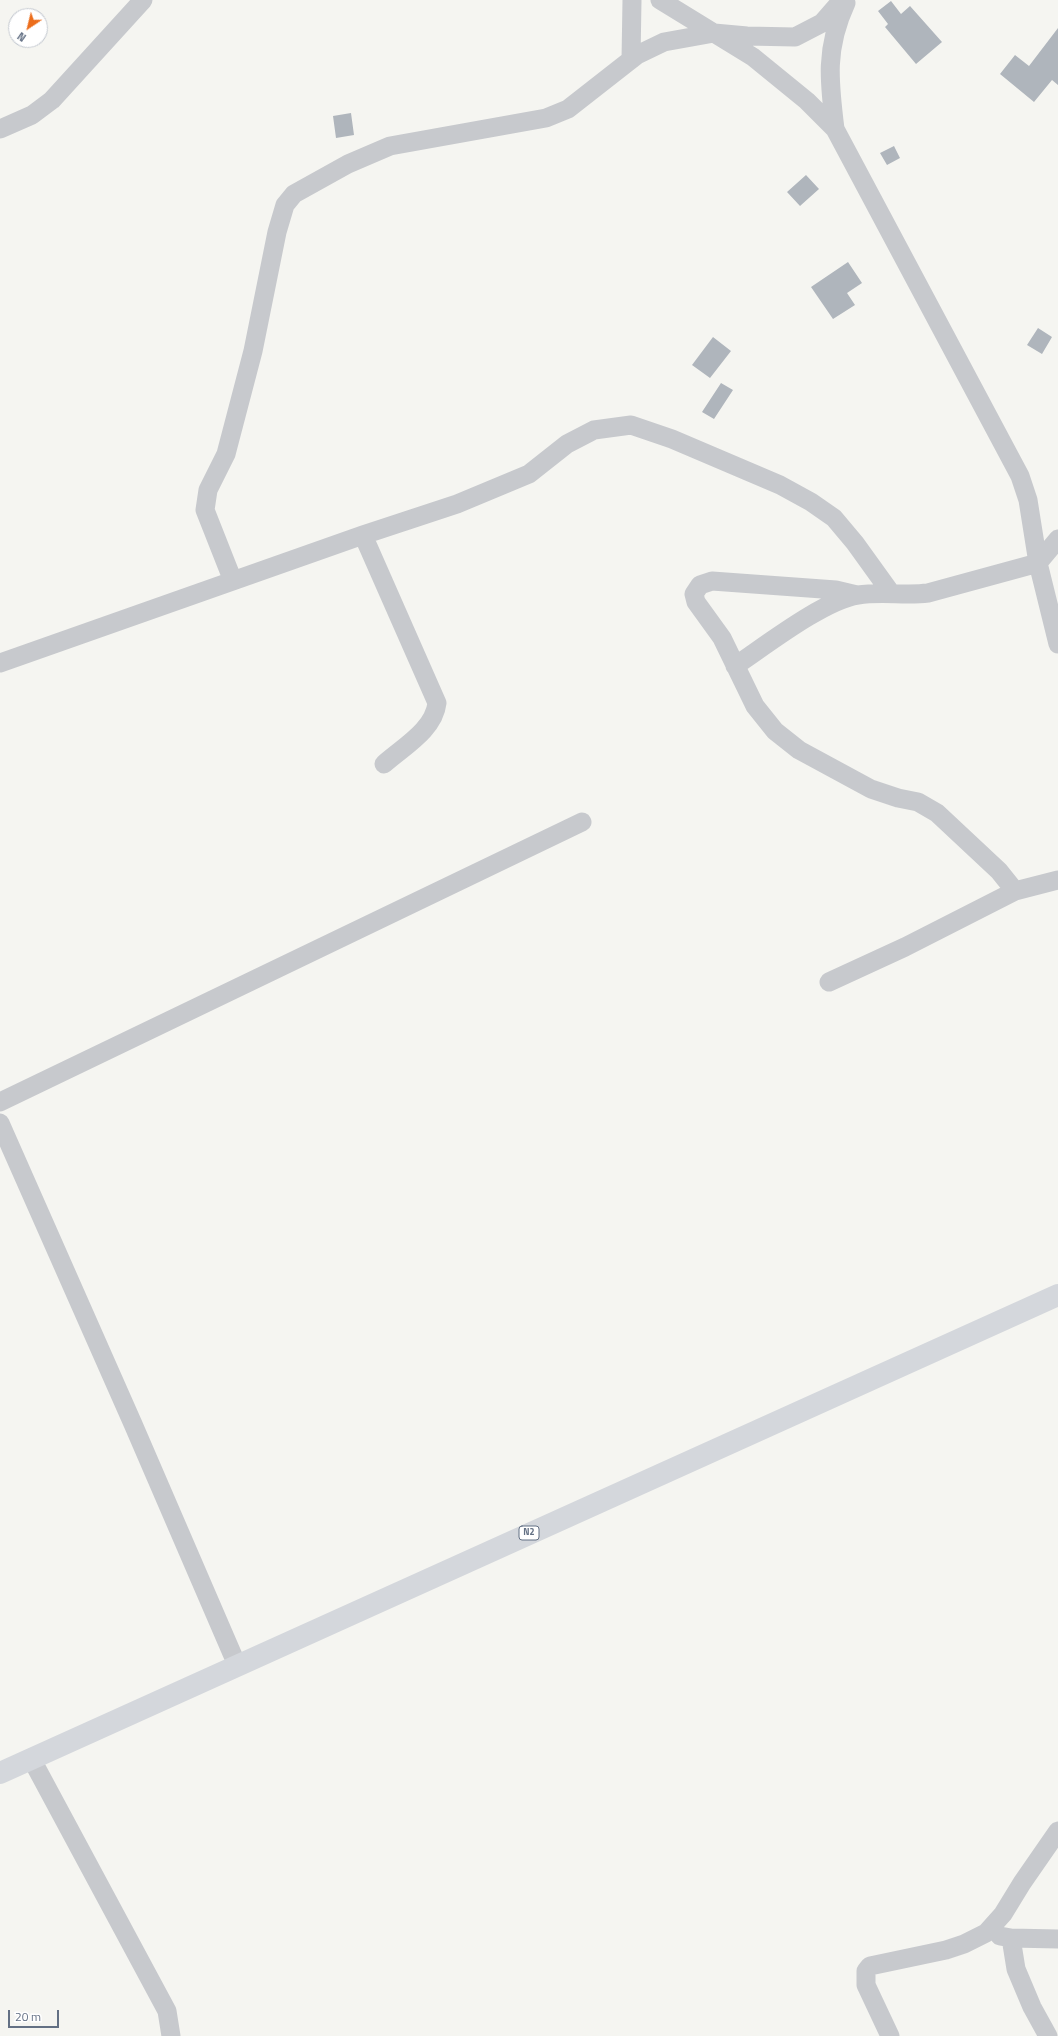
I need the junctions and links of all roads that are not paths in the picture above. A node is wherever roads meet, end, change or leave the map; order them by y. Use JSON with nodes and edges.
{"nodes":[{"id":1,"x":142,"y":0,"type":"edge"},
{"id":2,"x":632,"y":0,"type":"edge"},
{"id":3,"x":660,"y":0,"type":"edge"},
{"id":4,"x":842,"y":0,"type":"edge"},
{"id":5,"x":848,"y":0,"type":"edge"},
{"id":6,"x":714,"y":33,"type":"junction"},
{"id":7,"x":631,"y":60,"type":"junction"},
{"id":8,"x":0,"y":129,"type":"edge"},
{"id":9,"x":835,"y":129,"type":"junction"},
{"id":10,"x":363,"y":535,"type":"junction"},
{"id":11,"x":1058,"y":539,"type":"edge"},
{"id":12,"x":1038,"y":563,"type":"junction"},
{"id":13,"x":233,"y":581,"type":"junction"},
{"id":14,"x":891,"y":593,"type":"junction"},
{"id":15,"x":857,"y":595,"type":"junction"},
{"id":16,"x":1058,"y":644,"type":"edge"},
{"id":17,"x":0,"y":663,"type":"edge"},
{"id":18,"x":735,"y":666,"type":"junction"},
{"id":19,"x":384,"y":764,"type":"dead end"},
{"id":20,"x":582,"y":822,"type":"dead end"},
{"id":21,"x":1058,"y":880,"type":"edge"},
{"id":22,"x":1015,"y":891,"type":"junction"},
{"id":23,"x":830,"y":982,"type":"dead end"},
{"id":24,"x":0,"y":1102,"type":"edge"},
{"id":25,"x":0,"y":1123,"type":"edge"},
{"id":26,"x":1058,"y":1295,"type":"edge"},
{"id":27,"x":236,"y":1665,"type":"junction"},
{"id":28,"x":31,"y":1758,"type":"junction"},
{"id":29,"x":0,"y":1773,"type":"edge"},
{"id":30,"x":1058,"y":1831,"type":"edge"},
{"id":31,"x":986,"y":1933,"type":"junction"},
{"id":32,"x":1011,"y":1938,"type":"junction"},
{"id":33,"x":1058,"y":1939,"type":"edge"},
{"id":34,"x":171,"y":2036,"type":"edge"},
{"id":35,"x":890,"y":2036,"type":"edge"},
{"id":36,"x":1048,"y":2036,"type":"edge"}],
"edges":[{"from":1,"to":8,"type":"street"},
{"from":2,"to":7,"type":"street"},
{"from":3,"to":6,"type":"street"},
{"from":4,"to":6,"type":"street"},
{"from":5,"to":9,"type":"street"},
{"from":6,"to":7,"type":"street"},
{"from":6,"to":9,"type":"street"},
{"from":7,"to":13,"type":"street"},
{"from":9,"to":12,"type":"street"},
{"from":10,"to":13,"type":"street"},
{"from":10,"to":14,"type":"street"},
{"from":10,"to":19,"type":"street"},
{"from":11,"to":12,"type":"street"},
{"from":12,"to":14,"type":"street"},
{"from":12,"to":16,"type":"street"},
{"from":13,"to":17,"type":"street"},
{"from":14,"to":15,"type":"street"},
{"from":15,"to":18,"type":"street"},
{"from":15,"to":18,"type":"street"},
{"from":18,"to":22,"type":"street"},
{"from":20,"to":24,"type":"street"},
{"from":21,"to":22,"type":"street"},
{"from":22,"to":23,"type":"street"},
{"from":25,"to":27,"type":"street"},
{"from":26,"to":27,"type":"main road","number":"N2"},
{"from":27,"to":28,"type":"main road","number":"N2"},
{"from":28,"to":29,"type":"main road","number":"N2"},
{"from":28,"to":34,"type":"street"},
{"from":30,"to":31,"type":"street"},
{"from":31,"to":32,"type":"street"},
{"from":31,"to":35,"type":"street"},
{"from":32,"to":33,"type":"street"},
{"from":32,"to":36,"type":"street"}]}
